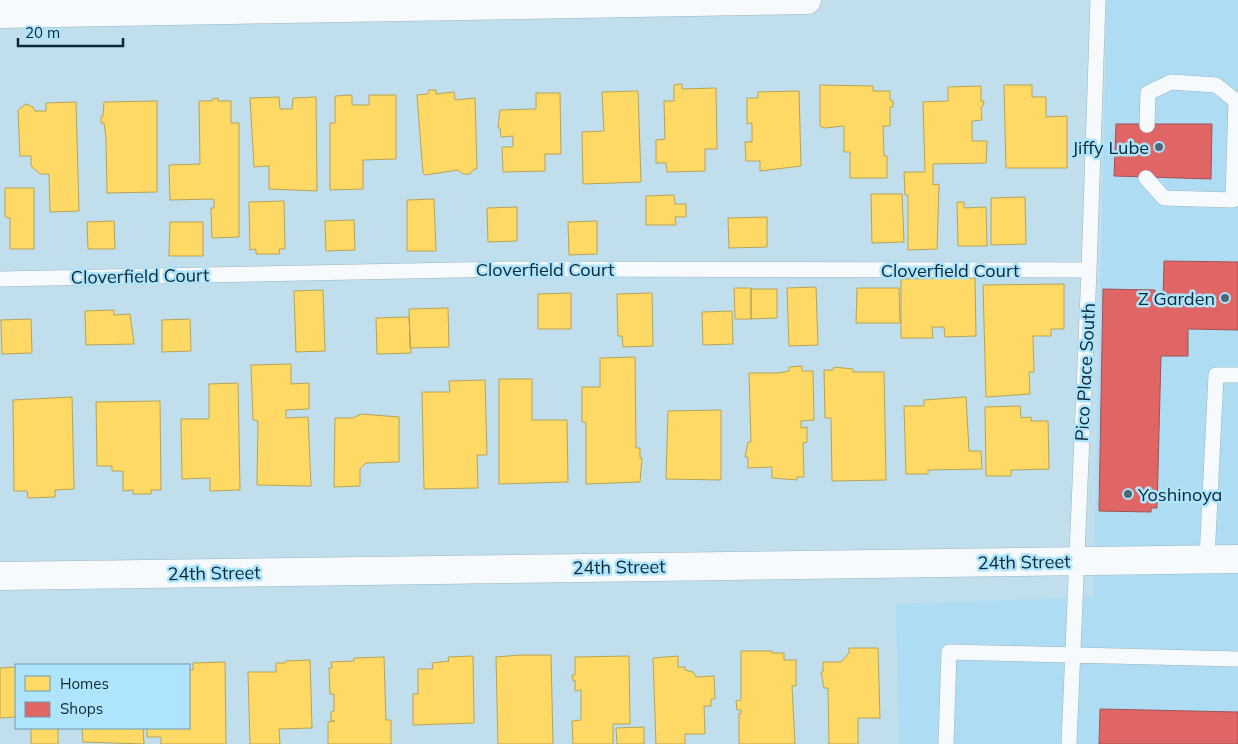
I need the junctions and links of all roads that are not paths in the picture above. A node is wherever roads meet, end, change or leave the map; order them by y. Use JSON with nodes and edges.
{"nodes":[{"id":1,"x":806,"y":0,"type":"edge"},
{"id":2,"x":1098,"y":0,"type":"edge"},
{"id":3,"x":0,"y":14,"type":"edge"},
{"id":4,"x":1147,"y":125,"type":"dead end"},
{"id":5,"x":1146,"y":178,"type":"dead end"},
{"id":6,"x":1235,"y":200,"type":"edge"},
{"id":7,"x":1089,"y":270,"type":"junction"},
{"id":8,"x":0,"y":279,"type":"edge"},
{"id":9,"x":1238,"y":375,"type":"edge"},
{"id":10,"x":1207,"y":559,"type":"junction"},
{"id":11,"x":1238,"y":559,"type":"edge"},
{"id":12,"x":1076,"y":561,"type":"junction"},
{"id":13,"x":0,"y":576,"type":"edge"},
{"id":14,"x":1073,"y":655,"type":"junction"},
{"id":15,"x":1238,"y":659,"type":"edge"},
{"id":16,"x":946,"y":744,"type":"edge"},
{"id":17,"x":1069,"y":744,"type":"edge"}],
"edges":[{"from":1,"to":3,"type":"street"},
{"from":2,"to":7,"type":"lane","name":"Pico Place South"},
{"from":4,"to":6,"type":"lane"},
{"from":5,"to":6,"type":"lane"},
{"from":7,"to":8,"type":"lane","name":"Cloverfield Court"},
{"from":7,"to":12,"type":"lane","name":"Pico Place South"},
{"from":9,"to":10,"type":"lane"},
{"from":10,"to":11,"type":"street","name":"24th Street"},
{"from":10,"to":12,"type":"street","name":"24th Street"},
{"from":12,"to":13,"type":"street","name":"24th Street"},
{"from":12,"to":14,"type":"lane","name":"Pico Place South"},
{"from":14,"to":15,"type":"lane"},
{"from":14,"to":16,"type":"lane"},
{"from":14,"to":17,"type":"lane","name":"Pico Place South"}]}
